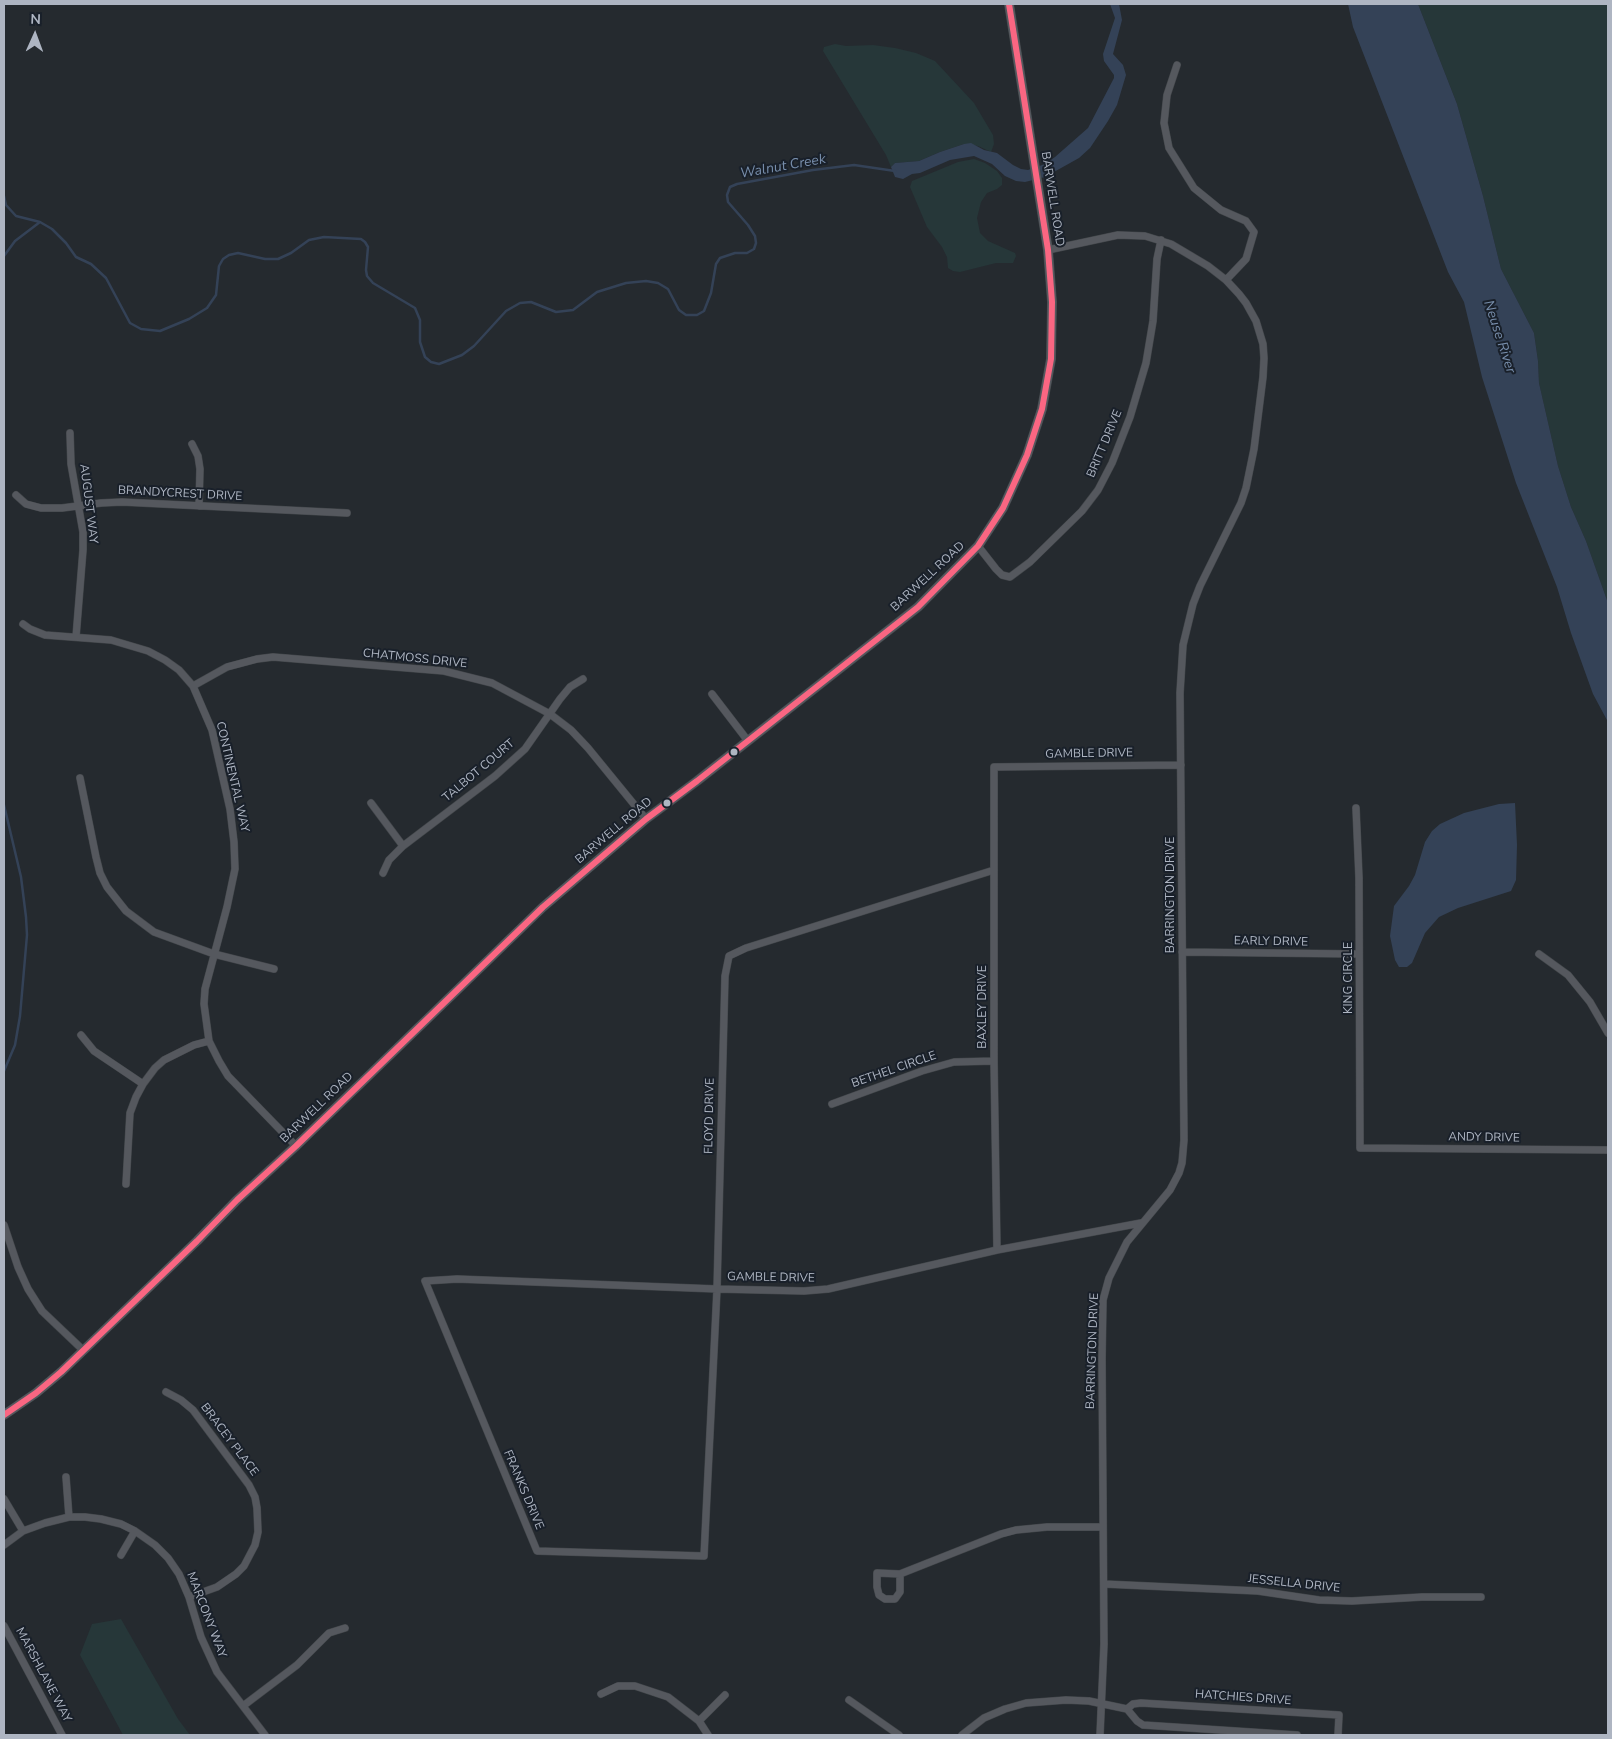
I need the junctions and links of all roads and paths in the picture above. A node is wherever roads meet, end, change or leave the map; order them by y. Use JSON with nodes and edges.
{"nodes":[{"id":1,"x":1009,"y":4,"type":"edge"},
{"id":2,"x":1177,"y":65,"type":"dead end"},
{"id":3,"x":1161,"y":240,"type":"junction"},
{"id":4,"x":1048,"y":250,"type":"junction"},
{"id":5,"x":1226,"y":280,"type":"junction"},
{"id":6,"x":70,"y":433,"type":"dead end"},
{"id":7,"x":192,"y":444,"type":"dead end"},
{"id":8,"x":16,"y":495,"type":"dead end"},
{"id":9,"x":78,"y":506,"type":"junction"},
{"id":10,"x":199,"y":506,"type":"junction"},
{"id":11,"x":347,"y":513,"type":"dead end"},
{"id":12,"x":978,"y":546,"type":"junction"},
{"id":13,"x":23,"y":624,"type":"dead end"},
{"id":14,"x":76,"y":637,"type":"junction"},
{"id":15,"x":583,"y":680,"type":"dead end"},
{"id":16,"x":194,"y":686,"type":"junction"},
{"id":17,"x":712,"y":694,"type":"dead end"},
{"id":18,"x":550,"y":714,"type":"junction"},
{"id":19,"x":748,"y":741,"type":"junction"},
{"id":20,"x":1181,"y":765,"type":"junction"},
{"id":21,"x":997,"y":767,"type":"joint"},
{"id":22,"x":80,"y":778,"type":"dead end"},
{"id":23,"x":371,"y":803,"type":"dead end"},
{"id":24,"x":1356,"y":808,"type":"dead end"},
{"id":25,"x":646,"y":819,"type":"junction"},
{"id":26,"x":403,"y":846,"type":"junction"},
{"id":27,"x":994,"y":870,"type":"junction"},
{"id":28,"x":383,"y":873,"type":"dead end"},
{"id":29,"x":1182,"y":952,"type":"junction"},
{"id":30,"x":214,"y":954,"type":"junction"},
{"id":31,"x":1360,"y":954,"type":"junction"},
{"id":32,"x":1539,"y":954,"type":"dead end"},
{"id":33,"x":274,"y":969,"type":"dead end"},
{"id":34,"x":1608,"y":1033,"type":"edge"},
{"id":35,"x":81,"y":1035,"type":"dead end"},
{"id":36,"x":209,"y":1041,"type":"junction"},
{"id":37,"x":994,"y":1061,"type":"junction"},
{"id":38,"x":143,"y":1084,"type":"junction"},
{"id":39,"x":832,"y":1104,"type":"dead end"},
{"id":40,"x":296,"y":1146,"type":"junction"},
{"id":41,"x":1360,"y":1148,"type":"joint"},
{"id":42,"x":1608,"y":1150,"type":"edge"},
{"id":43,"x":126,"y":1184,"type":"dead end"},
{"id":44,"x":1141,"y":1223,"type":"junction"},
{"id":45,"x":4,"y":1225,"type":"edge"},
{"id":46,"x":6,"y":1243,"type":"edge"},
{"id":47,"x":997,"y":1250,"type":"junction"},
{"id":48,"x":425,"y":1281,"type":"joint"},
{"id":49,"x":718,"y":1289,"type":"junction"},
{"id":50,"x":83,"y":1350,"type":"junction"},
{"id":51,"x":166,"y":1392,"type":"dead end"},
{"id":52,"x":4,"y":1415,"type":"edge"},
{"id":53,"x":66,"y":1477,"type":"dead end"},
{"id":54,"x":4,"y":1499,"type":"edge"},
{"id":55,"x":69,"y":1517,"type":"junction"},
{"id":56,"x":1103,"y":1527,"type":"junction"},
{"id":57,"x":23,"y":1531,"type":"junction"},
{"id":58,"x":135,"y":1531,"type":"junction"},
{"id":59,"x":4,"y":1544,"type":"edge"},
{"id":60,"x":121,"y":1555,"type":"dead end"},
{"id":61,"x":704,"y":1555,"type":"joint"},
{"id":62,"x":900,"y":1574,"type":"junction"},
{"id":63,"x":1104,"y":1584,"type":"junction"},
{"id":64,"x":188,"y":1597,"type":"junction"},
{"id":65,"x":1481,"y":1597,"type":"dead end"},
{"id":66,"x":4,"y":1626,"type":"edge"},
{"id":67,"x":345,"y":1628,"type":"dead end"},
{"id":68,"x":601,"y":1694,"type":"dead end"},
{"id":69,"x":725,"y":1695,"type":"dead end"},
{"id":70,"x":849,"y":1700,"type":"dead end"},
{"id":71,"x":1102,"y":1704,"type":"junction"},
{"id":72,"x":243,"y":1706,"type":"junction"},
{"id":73,"x":1127,"y":1709,"type":"junction"},
{"id":74,"x":699,"y":1721,"type":"junction"},
{"id":75,"x":62,"y":1735,"type":"edge"},
{"id":76,"x":265,"y":1735,"type":"edge"},
{"id":77,"x":708,"y":1735,"type":"edge"},
{"id":78,"x":899,"y":1735,"type":"edge"},
{"id":79,"x":962,"y":1735,"type":"edge"},
{"id":80,"x":1100,"y":1735,"type":"edge"},
{"id":81,"x":1297,"y":1735,"type":"edge"},
{"id":82,"x":1338,"y":1735,"type":"edge"}],
"edges":[{"from":1,"to":4,"type":"street","name":"BARWELL ROAD"},
{"from":2,"to":5,"type":"street"},
{"from":3,"to":4,"type":"street","name":"BARRINGTON DRIVE"},
{"from":3,"to":5,"type":"street","name":"BARRINGTON DRIVE"},
{"from":3,"to":12,"type":"street","name":"BRITT DRIVE"},
{"from":4,"to":12,"type":"street","name":"BARWELL ROAD"},
{"from":5,"to":20,"type":"street","name":"BARRINGTON DRIVE"},
{"from":6,"to":9,"type":"street","name":"AUGUST WAY"},
{"from":7,"to":10,"type":"street"},
{"from":8,"to":9,"type":"street","name":"BRANDYCREST DRIVE"},
{"from":9,"to":10,"type":"street","name":"BRANDYCREST DRIVE"},
{"from":9,"to":14,"type":"street","name":"AUGUST WAY"},
{"from":10,"to":11,"type":"street","name":"BRANDYCREST DRIVE"},
{"from":12,"to":19,"type":"street","name":"BARWELL ROAD"},
{"from":13,"to":14,"type":"street","name":"CONTINENTAL WAY"},
{"from":14,"to":16,"type":"street","name":"CONTINENTAL WAY"},
{"from":15,"to":18,"type":"street","name":"TALBOT COURT"},
{"from":16,"to":18,"type":"street","name":"CHATMOSS DRIVE"},
{"from":16,"to":30,"type":"street","name":"CONTINENTAL WAY"},
{"from":17,"to":19,"type":"street"},
{"from":18,"to":25,"type":"street","name":"CHATMOSS DRIVE"},
{"from":18,"to":26,"type":"street","name":"TALBOT COURT"},
{"from":19,"to":25,"type":"street","name":"BARWELL ROAD"},
{"from":20,"to":21,"type":"street","name":"GAMBLE DRIVE"},
{"from":20,"to":29,"type":"street","name":"BARRINGTON DRIVE"},
{"from":21,"to":27,"type":"street","name":"BAXLEY DRIVE"},
{"from":22,"to":30,"type":"street"},
{"from":23,"to":26,"type":"street"},
{"from":24,"to":31,"type":"street","name":"KING CIRCLE"},
{"from":25,"to":40,"type":"street","name":"BARWELL ROAD"},
{"from":26,"to":28,"type":"street","name":"TALBOT COURT"},
{"from":27,"to":37,"type":"street","name":"BAXLEY DRIVE"},
{"from":27,"to":49,"type":"street","name":"FLOYD DRIVE"},
{"from":29,"to":31,"type":"street","name":"EARLY DRIVE"},
{"from":29,"to":44,"type":"street","name":"BARRINGTON DRIVE"},
{"from":30,"to":33,"type":"street"},
{"from":30,"to":36,"type":"street","name":"CONTINENTAL WAY"},
{"from":31,"to":41,"type":"street","name":"KING CIRCLE"},
{"from":32,"to":34,"type":"street"},
{"from":35,"to":38,"type":"street"},
{"from":36,"to":38,"type":"street"},
{"from":36,"to":40,"type":"street","name":"CONTINENTAL WAY"},
{"from":37,"to":39,"type":"street","name":"BETHEL CIRCLE"},
{"from":37,"to":47,"type":"street","name":"BAXLEY DRIVE"},
{"from":38,"to":43,"type":"street"},
{"from":40,"to":50,"type":"street","name":"BARWELL ROAD"},
{"from":41,"to":42,"type":"street","name":"ANDY DRIVE"},
{"from":44,"to":47,"type":"street","name":"GAMBLE DRIVE"},
{"from":44,"to":56,"type":"street","name":"BARRINGTON DRIVE"},
{"from":45,"to":46,"type":"street"},
{"from":46,"to":50,"type":"street"},
{"from":47,"to":49,"type":"street","name":"GAMBLE DRIVE"},
{"from":48,"to":49,"type":"street","name":"GAMBLE DRIVE"},
{"from":48,"to":61,"type":"street","name":"FRANKS DRIVE"},
{"from":49,"to":61,"type":"street","name":"FLOYD DRIVE"},
{"from":50,"to":52,"type":"street","name":"BARWELL ROAD"},
{"from":51,"to":64,"type":"street","name":"BRACEY PLACE"},
{"from":53,"to":55,"type":"street"},
{"from":54,"to":57,"type":"street"},
{"from":55,"to":57,"type":"street","name":"MARCONY WAY"},
{"from":55,"to":58,"type":"street","name":"MARCONY WAY"},
{"from":56,"to":62,"type":"street"},
{"from":56,"to":63,"type":"street","name":"BARRINGTON DRIVE"},
{"from":57,"to":59,"type":"street","name":"MARCONY WAY"},
{"from":58,"to":60,"type":"street"},
{"from":58,"to":64,"type":"street","name":"MARCONY WAY"},
{"from":62,"to":62,"type":"street"},
{"from":63,"to":65,"type":"street","name":"JESSELLA DRIVE"},
{"from":63,"to":71,"type":"street","name":"BARRINGTON DRIVE"},
{"from":64,"to":72,"type":"street","name":"MARCONY WAY"},
{"from":66,"to":75,"type":"street","name":"MARSHLANE WAY"},
{"from":67,"to":72,"type":"street"},
{"from":68,"to":74,"type":"street"},
{"from":69,"to":74,"type":"street"},
{"from":70,"to":78,"type":"street"},
{"from":71,"to":73,"type":"street","name":"HATCHIES DRIVE"},
{"from":71,"to":79,"type":"street","name":"HATCHIES DRIVE"},
{"from":71,"to":80,"type":"street","name":"BARRINGTON DRIVE"},
{"from":72,"to":76,"type":"street","name":"MARCONY WAY"},
{"from":73,"to":81,"type":"street"},
{"from":73,"to":82,"type":"street","name":"HATCHIES DRIVE"},
{"from":74,"to":77,"type":"street"}]}
